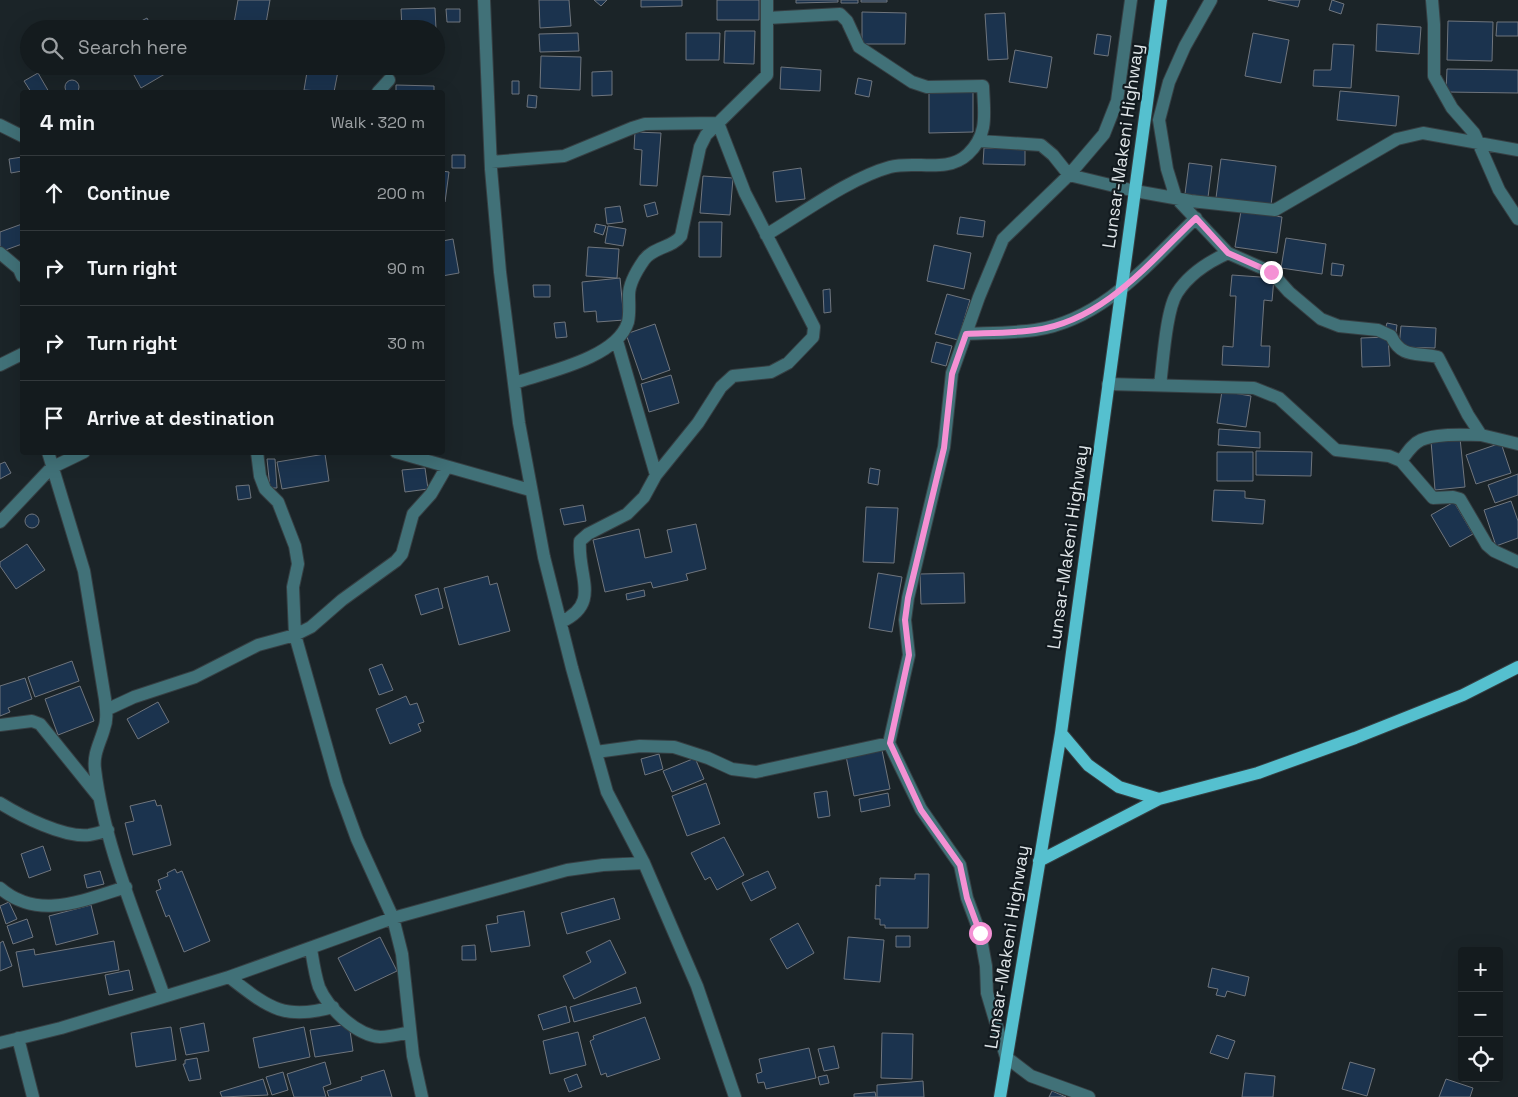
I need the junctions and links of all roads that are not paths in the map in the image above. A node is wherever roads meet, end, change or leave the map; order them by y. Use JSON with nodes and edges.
{"nodes":[{"id":1,"x":484,"y":0,"type":"edge"},
{"id":2,"x":767,"y":0,"type":"edge"},
{"id":3,"x":1131,"y":0,"type":"edge"},
{"id":4,"x":1161,"y":0,"type":"edge"},
{"id":5,"x":1211,"y":0,"type":"edge"},
{"id":6,"x":1432,"y":0,"type":"edge"},
{"id":7,"x":767,"y":18,"type":"junction"},
{"id":8,"x":389,"y":80,"type":"dead end"},
{"id":9,"x":380,"y":90,"type":"edge"},
{"id":10,"x":718,"y":123,"type":"junction"},
{"id":11,"x":0,"y":125,"type":"edge"},
{"id":12,"x":20,"y":135,"type":"edge"},
{"id":13,"x":980,"y":141,"type":"junction"},
{"id":14,"x":1481,"y":145,"type":"junction"},
{"id":15,"x":1518,"y":150,"type":"edge"},
{"id":16,"x":491,"y":162,"type":"junction"},
{"id":17,"x":1069,"y":175,"type":"junction"},
{"id":18,"x":1135,"y":190,"type":"junction"},
{"id":19,"x":1176,"y":198,"type":"junction"},
{"id":20,"x":1196,"y":218,"type":"junction"},
{"id":21,"x":1518,"y":219,"type":"edge"},
{"id":22,"x":766,"y":235,"type":"junction"},
{"id":23,"x":0,"y":253,"type":"edge"},
{"id":24,"x":1228,"y":253,"type":"junction"},
{"id":25,"x":20,"y":271,"type":"edge"},
{"id":26,"x":1120,"y":291,"type":"junction"},
{"id":27,"x":966,"y":334,"type":"junction"},
{"id":28,"x":616,"y":341,"type":"junction"},
{"id":29,"x":20,"y":355,"type":"edge"},
{"id":30,"x":0,"y":365,"type":"edge"},
{"id":31,"x":514,"y":383,"type":"junction"},
{"id":32,"x":1108,"y":384,"type":"junction"},
{"id":33,"x":1160,"y":385,"type":"junction"},
{"id":34,"x":1482,"y":435,"type":"junction"},
{"id":35,"x":1518,"y":444,"type":"edge"},
{"id":36,"x":49,"y":455,"type":"edge"},
{"id":37,"x":78,"y":455,"type":"edge"},
{"id":38,"x":258,"y":455,"type":"edge"},
{"id":39,"x":405,"y":455,"type":"edge"},
{"id":40,"x":1401,"y":461,"type":"junction"},
{"id":41,"x":51,"y":468,"type":"junction"},
{"id":42,"x":446,"y":468,"type":"junction"},
{"id":43,"x":656,"y":474,"type":"junction"},
{"id":44,"x":530,"y":490,"type":"junction"},
{"id":45,"x":0,"y":522,"type":"edge"},
{"id":46,"x":1518,"y":562,"type":"edge"},
{"id":47,"x":561,"y":622,"type":"junction"},
{"id":48,"x":296,"y":636,"type":"junction"},
{"id":49,"x":1518,"y":666,"type":"edge"},
{"id":50,"x":106,"y":710,"type":"junction"},
{"id":51,"x":0,"y":725,"type":"edge"},
{"id":52,"x":1061,"y":732,"type":"junction"},
{"id":53,"x":890,"y":743,"type":"junction"},
{"id":54,"x":596,"y":752,"type":"junction"},
{"id":55,"x":100,"y":799,"type":"junction"},
{"id":56,"x":1159,"y":799,"type":"junction"},
{"id":57,"x":0,"y":803,"type":"edge"},
{"id":58,"x":108,"y":830,"type":"junction"},
{"id":59,"x":1039,"y":861,"type":"junction"},
{"id":60,"x":644,"y":864,"type":"junction"},
{"id":61,"x":126,"y":887,"type":"junction"},
{"id":62,"x":0,"y":888,"type":"edge"},
{"id":63,"x":393,"y":918,"type":"junction"},
{"id":64,"x":310,"y":949,"type":"junction"},
{"id":65,"x":229,"y":977,"type":"junction"},
{"id":66,"x":164,"y":996,"type":"junction"},
{"id":67,"x":333,"y":1008,"type":"junction"},
{"id":68,"x":410,"y":1032,"type":"junction"},
{"id":69,"x":18,"y":1038,"type":"junction"},
{"id":70,"x":0,"y":1043,"type":"edge"},
{"id":71,"x":1006,"y":1057,"type":"junction"},
{"id":72,"x":33,"y":1097,"type":"edge"},
{"id":73,"x":422,"y":1097,"type":"edge"},
{"id":74,"x":735,"y":1097,"type":"edge"},
{"id":75,"x":1000,"y":1097,"type":"edge"},
{"id":76,"x":1089,"y":1097,"type":"edge"}],
"edges":[{"from":1,"to":16,"type":"street"},
{"from":2,"to":7,"type":"street"},
{"from":3,"to":17,"type":"street"},
{"from":4,"to":18,"type":"main road","name":"Lunsar-Makeni Highway"},
{"from":5,"to":19,"type":"street"},
{"from":6,"to":14,"type":"street"},
{"from":7,"to":10,"type":"street"},
{"from":7,"to":13,"type":"street"},
{"from":8,"to":9,"type":"street"},
{"from":10,"to":16,"type":"street"},
{"from":10,"to":22,"type":"street"},
{"from":10,"to":28,"type":"street"},
{"from":11,"to":12,"type":"street"},
{"from":13,"to":17,"type":"street"},
{"from":13,"to":22,"type":"street"},
{"from":14,"to":15,"type":"street"},
{"from":14,"to":19,"type":"street"},
{"from":14,"to":21,"type":"street"},
{"from":16,"to":31,"type":"street"},
{"from":17,"to":18,"type":"street"},
{"from":17,"to":27,"type":"street"},
{"from":18,"to":19,"type":"street"},
{"from":18,"to":26,"type":"main road","name":"Lunsar-Makeni Highway"},
{"from":19,"to":20,"type":"street"},
{"from":20,"to":24,"type":"street"},
{"from":20,"to":26,"type":"street"},
{"from":22,"to":43,"type":"street"},
{"from":23,"to":25,"type":"street"},
{"from":24,"to":33,"type":"street"},
{"from":24,"to":34,"type":"street"},
{"from":26,"to":27,"type":"street"},
{"from":26,"to":32,"type":"main road","name":"Lunsar-Makeni Highway"},
{"from":27,"to":53,"type":"street"},
{"from":28,"to":31,"type":"street"},
{"from":28,"to":43,"type":"street"},
{"from":29,"to":30,"type":"street"},
{"from":31,"to":44,"type":"street"},
{"from":32,"to":33,"type":"street"},
{"from":32,"to":52,"type":"main road","name":"Lunsar-Makeni Highway"},
{"from":33,"to":40,"type":"street"},
{"from":34,"to":35,"type":"street"},
{"from":34,"to":40,"type":"street"},
{"from":36,"to":41,"type":"street"},
{"from":37,"to":41,"type":"street"},
{"from":38,"to":48,"type":"street"},
{"from":39,"to":42,"type":"street"},
{"from":40,"to":46,"type":"street"},
{"from":41,"to":45,"type":"street"},
{"from":41,"to":50,"type":"street"},
{"from":42,"to":44,"type":"street"},
{"from":42,"to":48,"type":"street"},
{"from":43,"to":47,"type":"street"},
{"from":44,"to":47,"type":"street"},
{"from":47,"to":54,"type":"street"},
{"from":48,"to":50,"type":"street"},
{"from":48,"to":63,"type":"street"},
{"from":49,"to":56,"type":"main road"},
{"from":50,"to":55,"type":"street"},
{"from":51,"to":55,"type":"street"},
{"from":52,"to":56,"type":"main road"},
{"from":52,"to":59,"type":"main road","name":"Lunsar-Makeni Highway"},
{"from":53,"to":54,"type":"street"},
{"from":53,"to":71,"type":"street"},
{"from":54,"to":60,"type":"street"},
{"from":55,"to":58,"type":"street"},
{"from":56,"to":59,"type":"main road"},
{"from":57,"to":58,"type":"street"},
{"from":58,"to":61,"type":"street"},
{"from":59,"to":71,"type":"main road","name":"Lunsar-Makeni Highway"},
{"from":60,"to":63,"type":"street"},
{"from":60,"to":74,"type":"street"},
{"from":61,"to":62,"type":"street"},
{"from":61,"to":66,"type":"street"},
{"from":63,"to":64,"type":"street"},
{"from":63,"to":68,"type":"street"},
{"from":64,"to":65,"type":"street"},
{"from":64,"to":67,"type":"street"},
{"from":65,"to":66,"type":"street"},
{"from":65,"to":67,"type":"street"},
{"from":66,"to":69,"type":"street"},
{"from":67,"to":68,"type":"street"},
{"from":68,"to":73,"type":"street"},
{"from":69,"to":70,"type":"street"},
{"from":69,"to":72,"type":"street"},
{"from":71,"to":75,"type":"main road","name":"Lunsar-Makeni Highway"},
{"from":71,"to":76,"type":"street"}]}
